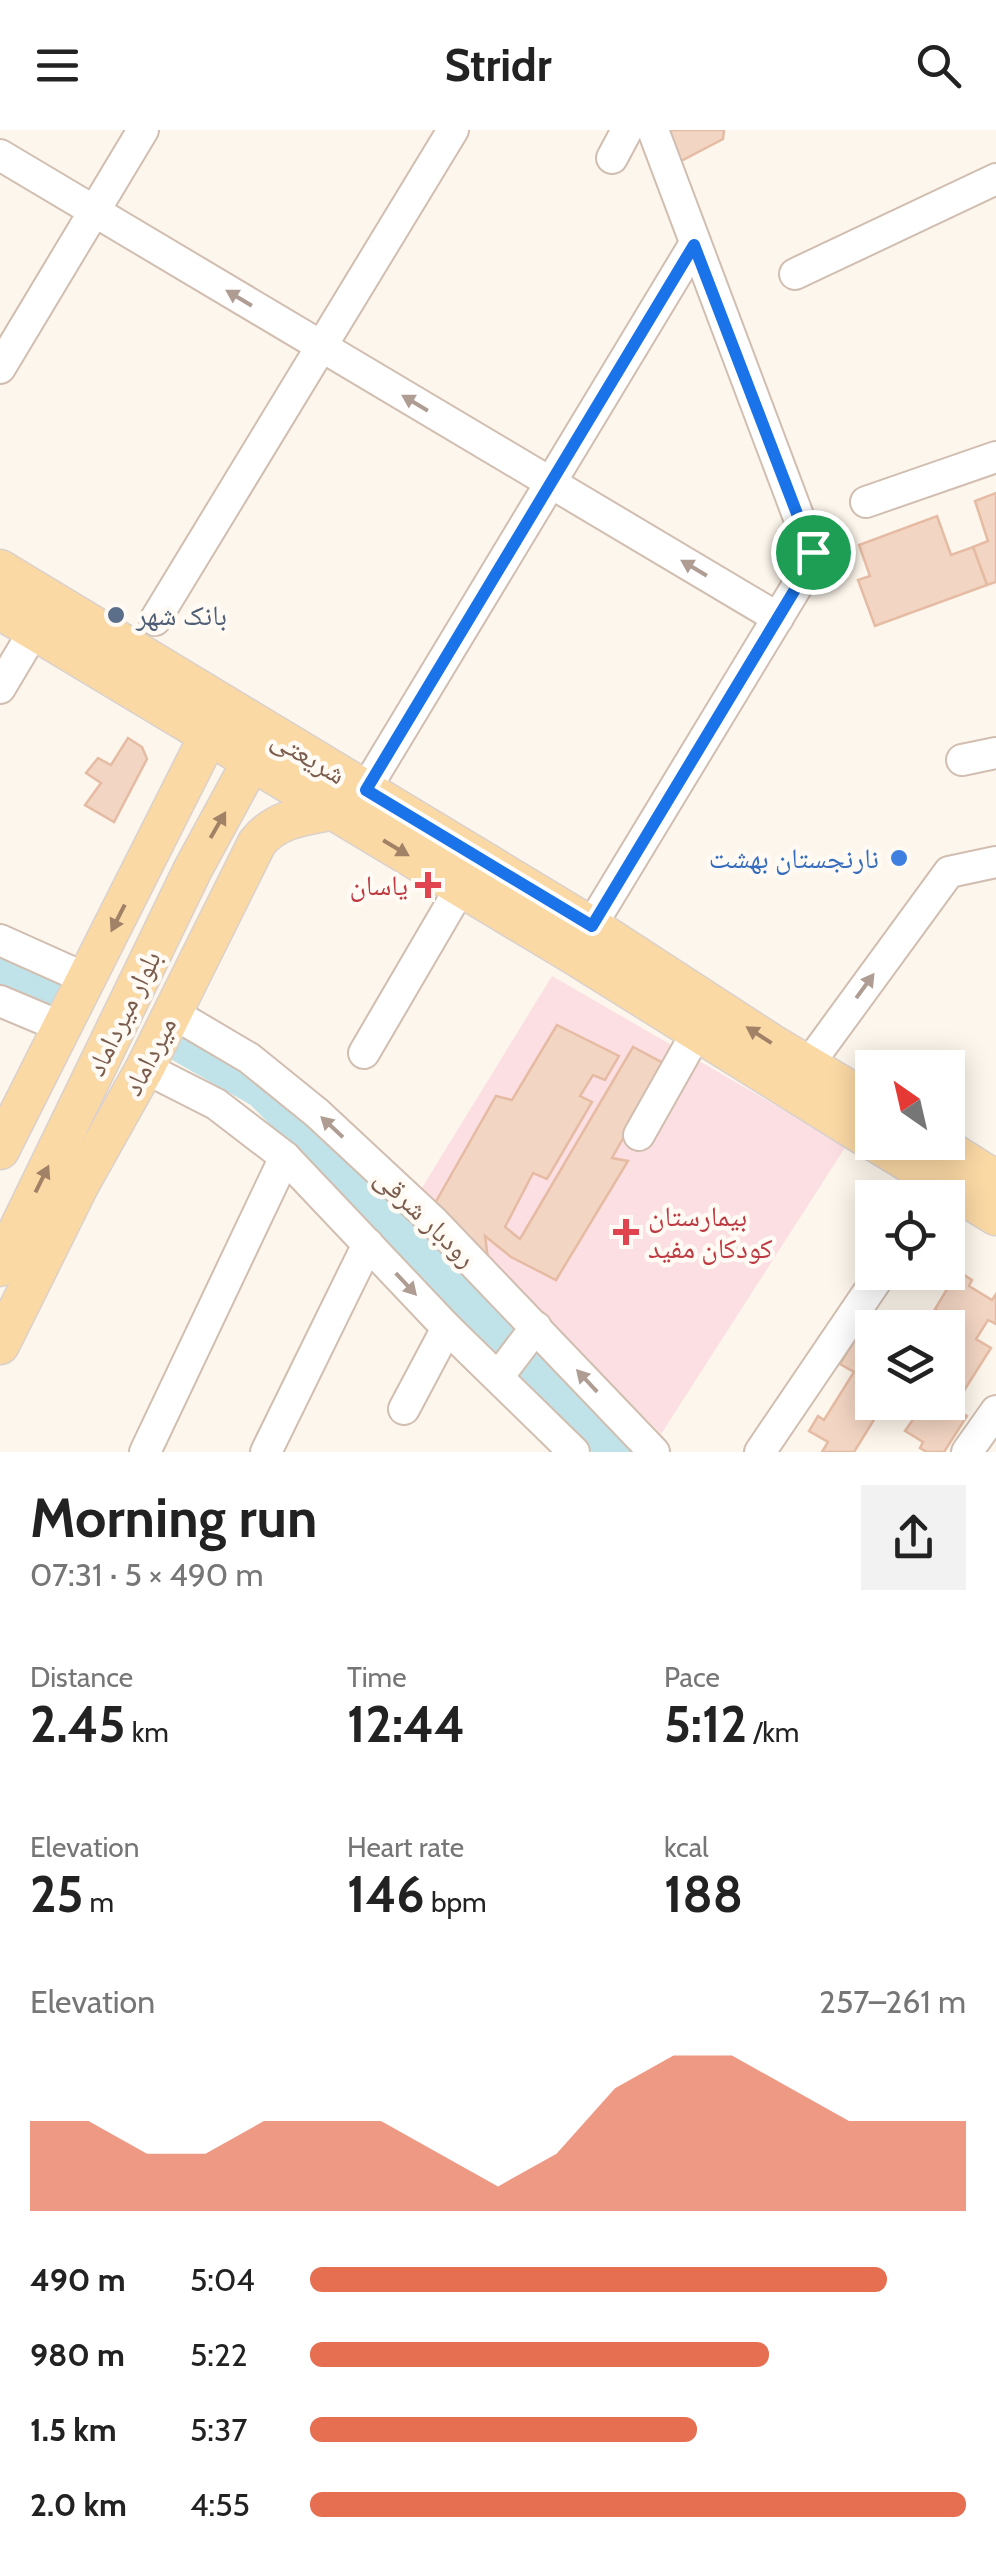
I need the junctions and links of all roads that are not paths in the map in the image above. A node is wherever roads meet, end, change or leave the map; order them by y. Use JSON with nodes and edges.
{"nodes":[{"id":1,"x":142,"y":130,"type":"edge"},
{"id":2,"x":453,"y":130,"type":"edge"},
{"id":3,"x":627,"y":130,"type":"edge"},
{"id":4,"x":652,"y":130,"type":"edge"},
{"id":5,"x":0,"y":155,"type":"edge"},
{"id":6,"x":612,"y":158,"type":"dead end"},
{"id":7,"x":996,"y":179,"type":"edge"},
{"id":8,"x":93,"y":211,"type":"junction"},
{"id":9,"x":694,"y":245,"type":"junction"},
{"id":10,"x":795,"y":274,"type":"dead end"},
{"id":11,"x":323,"y":348,"type":"junction"},
{"id":12,"x":0,"y":368,"type":"edge"},
{"id":13,"x":996,"y":457,"type":"edge"},
{"id":14,"x":549,"y":482,"type":"junction"},
{"id":15,"x":866,"y":502,"type":"dead end"},
{"id":16,"x":0,"y":568,"type":"edge"},
{"id":17,"x":0,"y":610,"type":"edge"},
{"id":18,"x":778,"y":618,"type":"junction"},
{"id":19,"x":155,"y":620,"type":"dead end"},
{"id":20,"x":34,"y":631,"type":"junction"},
{"id":21,"x":0,"y":688,"type":"edge"},
{"id":22,"x":216,"y":721,"type":"junction"},
{"id":23,"x":260,"y":746,"type":"junction"},
{"id":24,"x":996,"y":752,"type":"edge"},
{"id":25,"x":962,"y":760,"type":"dead end"},
{"id":26,"x":350,"y":800,"type":"junction"},
{"id":27,"x":154,"y":848,"type":"junction"},
{"id":28,"x":996,"y":862,"type":"edge"},
{"id":29,"x":192,"y":869,"type":"junction"},
{"id":30,"x":461,"y":887,"type":"junction"},
{"id":31,"x":592,"y":926,"type":"junction"},
{"id":32,"x":0,"y":940,"type":"edge"},
{"id":33,"x":86,"y":978,"type":"junction"},
{"id":34,"x":0,"y":1001,"type":"edge"},
{"id":35,"x":171,"y":1012,"type":"junction"},
{"id":36,"x":62,"y":1027,"type":"junction"},
{"id":37,"x":697,"y":1032,"type":"junction"},
{"id":38,"x":364,"y":1053,"type":"dead end"},
{"id":39,"x":808,"y":1064,"type":"junction"},
{"id":40,"x":144,"y":1068,"type":"junction"},
{"id":41,"x":855,"y":1093,"type":"edge"},
{"id":42,"x":855,"y":1130,"type":"edge"},
{"id":43,"x":639,"y":1136,"type":"dead end"},
{"id":44,"x":0,"y":1150,"type":"edge"},
{"id":45,"x":285,"y":1157,"type":"junction"},
{"id":46,"x":898,"y":1160,"type":"edge"},
{"id":47,"x":964,"y":1160,"type":"edge"},
{"id":48,"x":924,"y":1180,"type":"edge"},
{"id":49,"x":996,"y":1180,"type":"edge"},
{"id":50,"x":80,"y":1184,"type":"junction"},
{"id":51,"x":965,"y":1203,"type":"edge"},
{"id":52,"x":996,"y":1216,"type":"edge"},
{"id":53,"x":368,"y":1244,"type":"junction"},
{"id":54,"x":0,"y":1267,"type":"edge"},
{"id":55,"x":0,"y":1277,"type":"edge"},
{"id":56,"x":870,"y":1290,"type":"edge"},
{"id":57,"x":536,"y":1327,"type":"junction"},
{"id":58,"x":447,"y":1328,"type":"junction"},
{"id":59,"x":0,"y":1346,"type":"edge"},
{"id":60,"x":498,"y":1377,"type":"junction"},
{"id":61,"x":404,"y":1408,"type":"dead end"},
{"id":62,"x":996,"y":1411,"type":"edge"},
{"id":63,"x":542,"y":1440,"type":"edge"},
{"id":64,"x":145,"y":1452,"type":"edge"},
{"id":65,"x":266,"y":1452,"type":"edge"},
{"id":66,"x":574,"y":1452,"type":"edge"},
{"id":67,"x":654,"y":1452,"type":"edge"},
{"id":68,"x":760,"y":1452,"type":"edge"},
{"id":69,"x":966,"y":1452,"type":"edge"}],
"edges":[{"from":1,"to":8,"type":"street"},
{"from":2,"to":11,"type":"street"},
{"from":3,"to":6,"type":"street"},
{"from":4,"to":9,"type":"street"},
{"from":5,"to":8,"type":"street"},
{"from":7,"to":10,"type":"street"},
{"from":11,"to":8,"type":"street","one_way":true},
{"from":8,"to":12,"type":"street"},
{"from":9,"to":14,"type":"street"},
{"from":9,"to":18,"type":"street"},
{"from":14,"to":11,"type":"street","one_way":true},
{"from":11,"to":19,"type":"street"},
{"from":13,"to":15,"type":"street"},
{"from":18,"to":14,"type":"street","one_way":true},
{"from":14,"to":26,"type":"street"},
{"from":16,"to":22,"type":"main road","name":"شریعتی"},
{"from":17,"to":20,"type":"main road","name":"شریعتی"},
{"from":18,"to":31,"type":"street"},
{"from":20,"to":21,"type":"street"},
{"from":20,"to":22,"type":"main road","name":"شریعتی"},
{"from":22,"to":23,"type":"main road","name":"شریعتی"},
{"from":22,"to":27,"type":"main road","name":"بلوار میرداماد"},
{"from":23,"to":26,"type":"main road","name":"شریعتی"},
{"from":29,"to":23,"type":"main road","name":"بلوار میرداماد","one_way":true},
{"from":24,"to":25,"type":"street"},
{"from":26,"to":30,"type":"main road","name":"شریعتی","one_way":true},
{"from":26,"to":31,"type":"main road","name":"شریعتی"},
{"from":26,"to":35,"type":"main road","name":"میرداماد"},
{"from":27,"to":29,"type":"main road"},
{"from":27,"to":33,"type":"main road","name":"بلوار میرداماد","one_way":true},
{"from":39,"to":28,"type":"street","one_way":true},
{"from":54,"to":29,"type":"main road","name":"بلوار میرداماد","one_way":true},
{"from":30,"to":37,"type":"main road","name":"شریعتی"},
{"from":30,"to":38,"type":"street"},
{"from":39,"to":31,"type":"main road","name":"شریعتی","one_way":true},
{"from":32,"to":33,"type":"street"},
{"from":33,"to":36,"type":"main road","name":"بلوار میرداماد"},
{"from":34,"to":36,"type":"street"},
{"from":35,"to":40,"type":"main road","name":"میرداماد"},
{"from":57,"to":35,"type":"street","name":"رودبار شرقی","one_way":true},
{"from":36,"to":44,"type":"main road","name":"بلوار میرداماد"},
{"from":37,"to":42,"type":"main road","name":"شریعتی"},
{"from":37,"to":43,"type":"street"},
{"from":39,"to":41,"type":"main road","name":"شریعتی"},
{"from":40,"to":45,"type":"street"},
{"from":40,"to":50,"type":"main road","name":"میرداماد"},
{"from":45,"to":53,"type":"street"},
{"from":45,"to":64,"type":"street"},
{"from":46,"to":48,"type":"main road","name":"شریعتی"},
{"from":47,"to":49,"type":"main road"},
{"from":50,"to":55,"type":"main road"},
{"from":50,"to":59,"type":"main road","name":"میرداماد"},
{"from":51,"to":52,"type":"main road","name":"شریعتی"},
{"from":53,"to":58,"type":"street","one_way":true},
{"from":53,"to":65,"type":"street"},
{"from":56,"to":68,"type":"street"},
{"from":57,"to":60,"type":"street"},
{"from":67,"to":57,"type":"street","name":"رودبار شرقی","one_way":true},
{"from":58,"to":60,"type":"street"},
{"from":58,"to":61,"type":"street"},
{"from":60,"to":63,"type":"street"},
{"from":62,"to":69,"type":"street"},
{"from":63,"to":66,"type":"street"}]}
